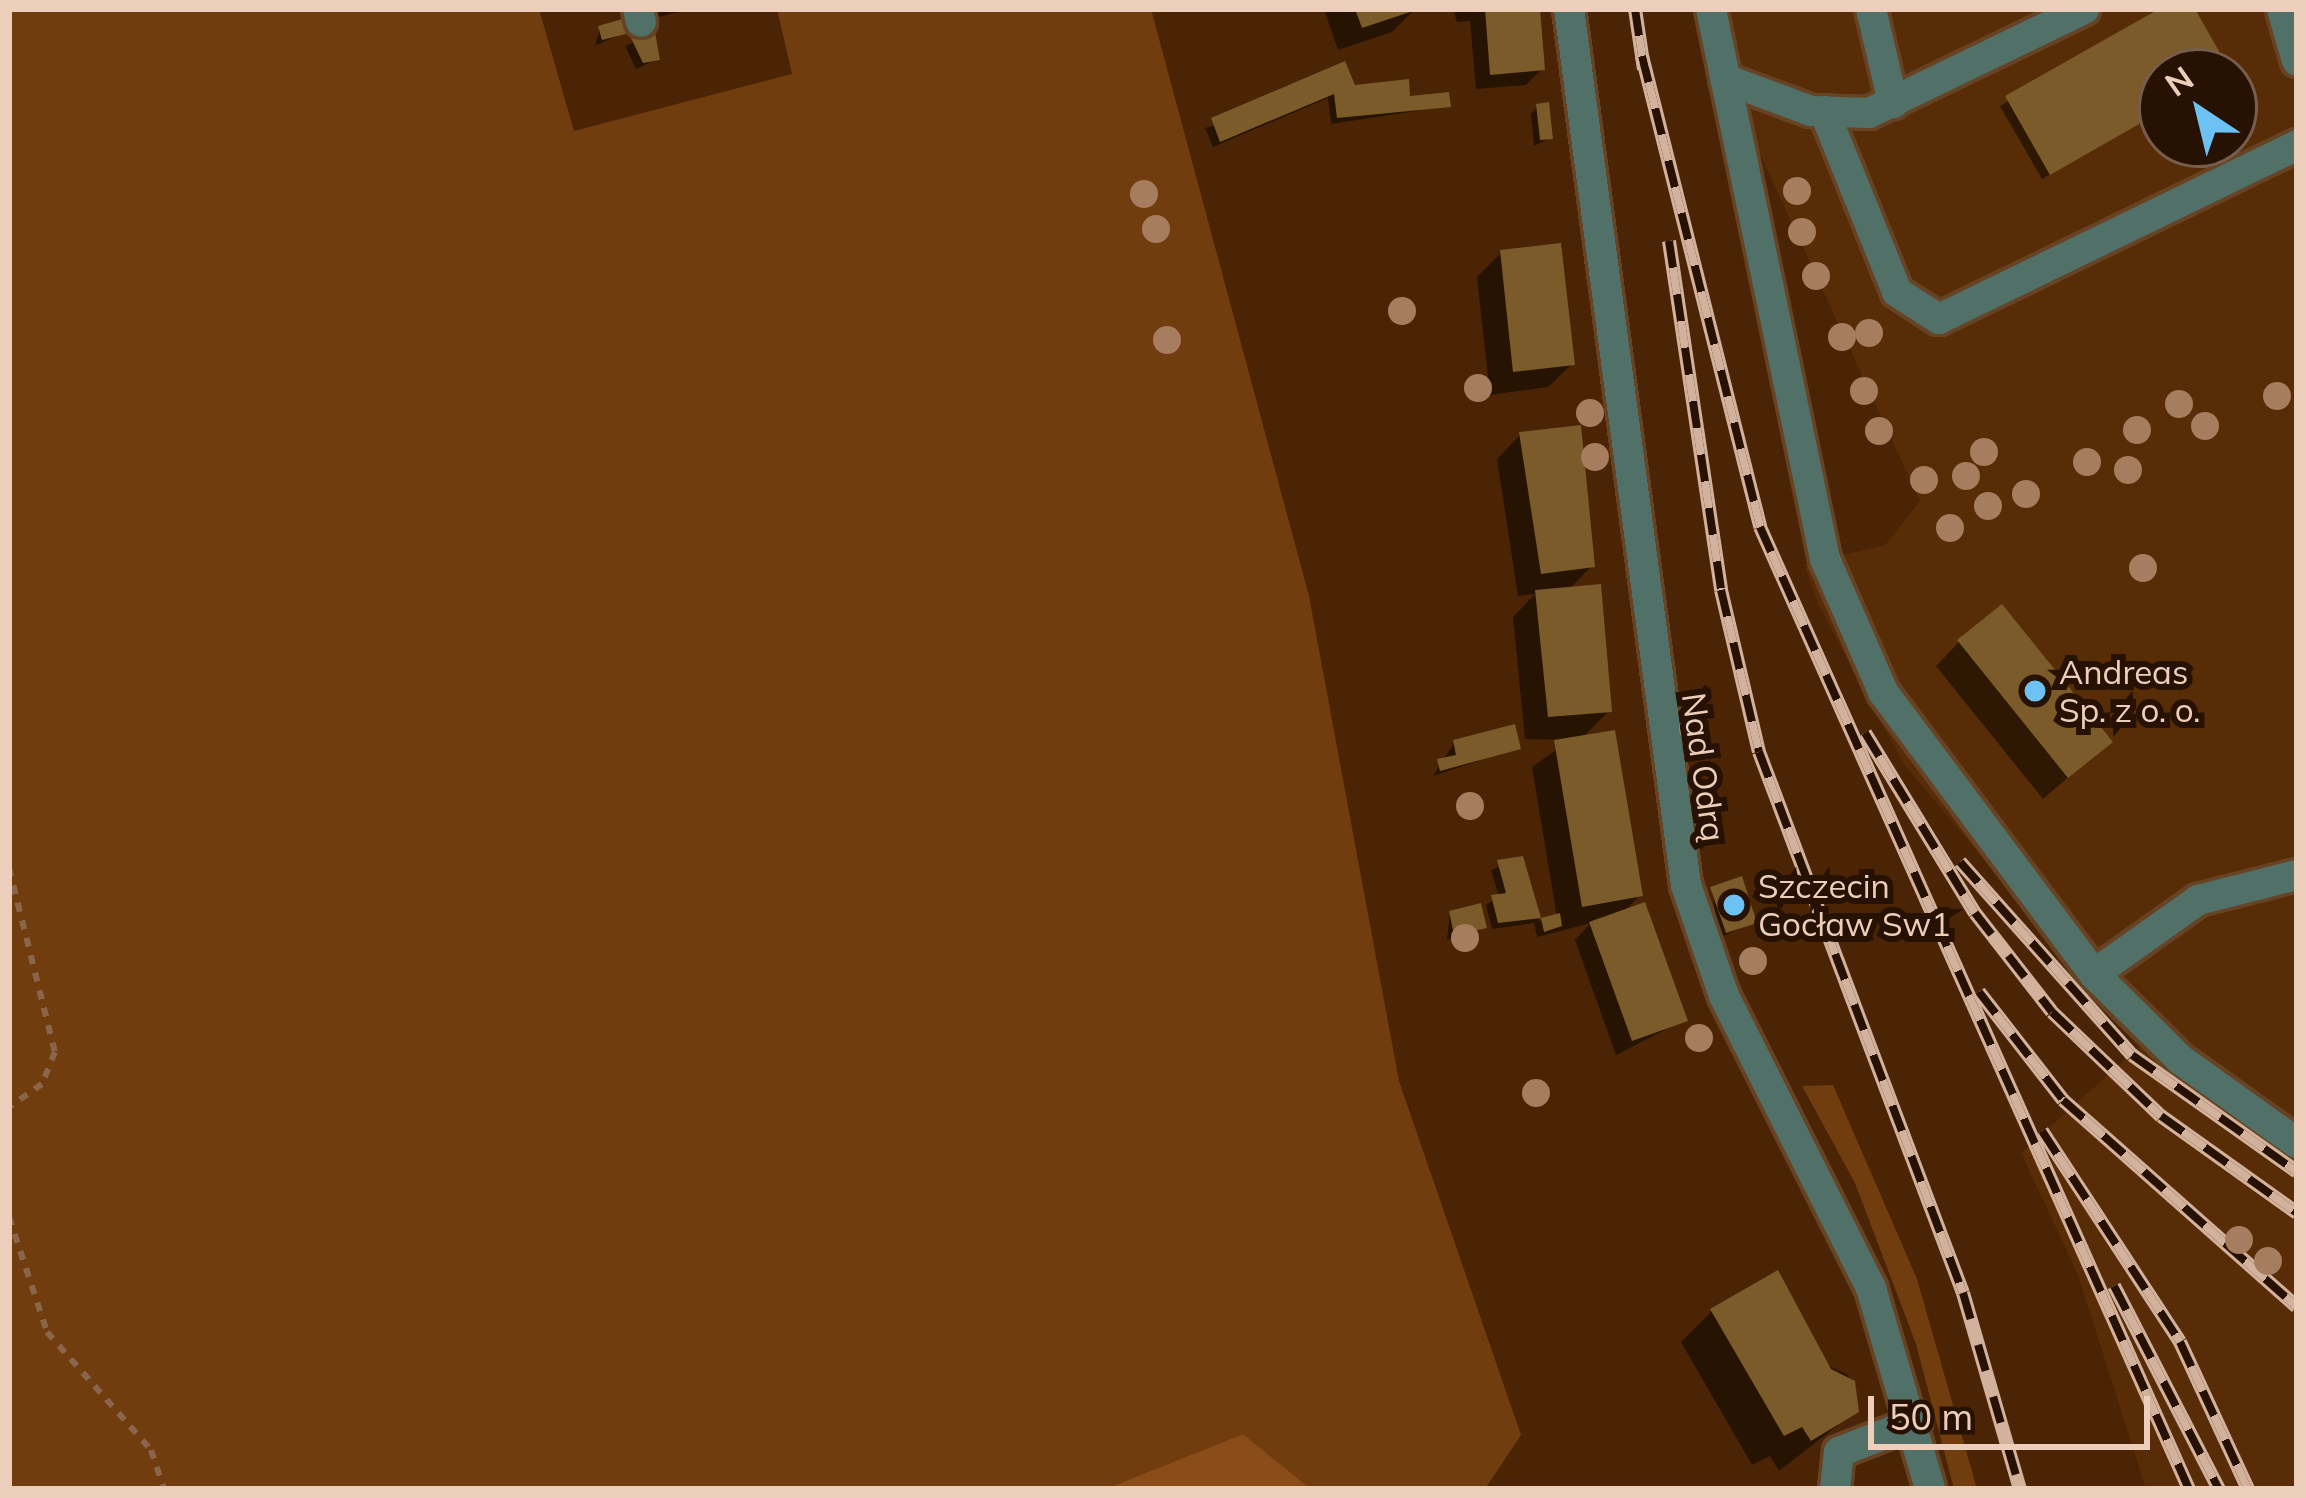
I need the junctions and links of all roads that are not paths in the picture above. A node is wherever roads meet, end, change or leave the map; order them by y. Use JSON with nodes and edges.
{"nodes":[{"id":1,"x":1569,"y":9,"type":"edge"},
{"id":2,"x":1711,"y":9,"type":"edge"},
{"id":3,"x":1871,"y":9,"type":"edge"},
{"id":4,"x":2084,"y":9,"type":"edge"},
{"id":5,"x":2282,"y":9,"type":"edge"},
{"id":6,"x":2297,"y":61,"type":"edge"},
{"id":7,"x":1725,"y":79,"type":"junction"},
{"id":8,"x":1893,"y":103,"type":"junction"},
{"id":9,"x":1824,"y":111,"type":"junction"},
{"id":10,"x":2297,"y":145,"type":"edge"},
{"id":11,"x":2297,"y":875,"type":"edge"},
{"id":12,"x":2093,"y":974,"type":"junction"},
{"id":13,"x":2297,"y":1143,"type":"edge"},
{"id":14,"x":1916,"y":1423,"type":"junction"},
{"id":15,"x":1835,"y":1489,"type":"edge"},
{"id":16,"x":1930,"y":1489,"type":"edge"}],
"edges":[{"from":1,"to":14,"type":"street","name":"Nad Odrą"},
{"from":2,"to":7,"type":"street"},
{"from":3,"to":8,"type":"street"},
{"from":4,"to":8,"type":"street"},
{"from":5,"to":6,"type":"street"},
{"from":7,"to":9,"type":"street"},
{"from":7,"to":12,"type":"street"},
{"from":8,"to":9,"type":"street"},
{"from":9,"to":10,"type":"street"},
{"from":11,"to":12,"type":"street"},
{"from":12,"to":13,"type":"street"},
{"from":14,"to":15,"type":"street"},
{"from":14,"to":16,"type":"street","name":"Nad Odrą"}]}
